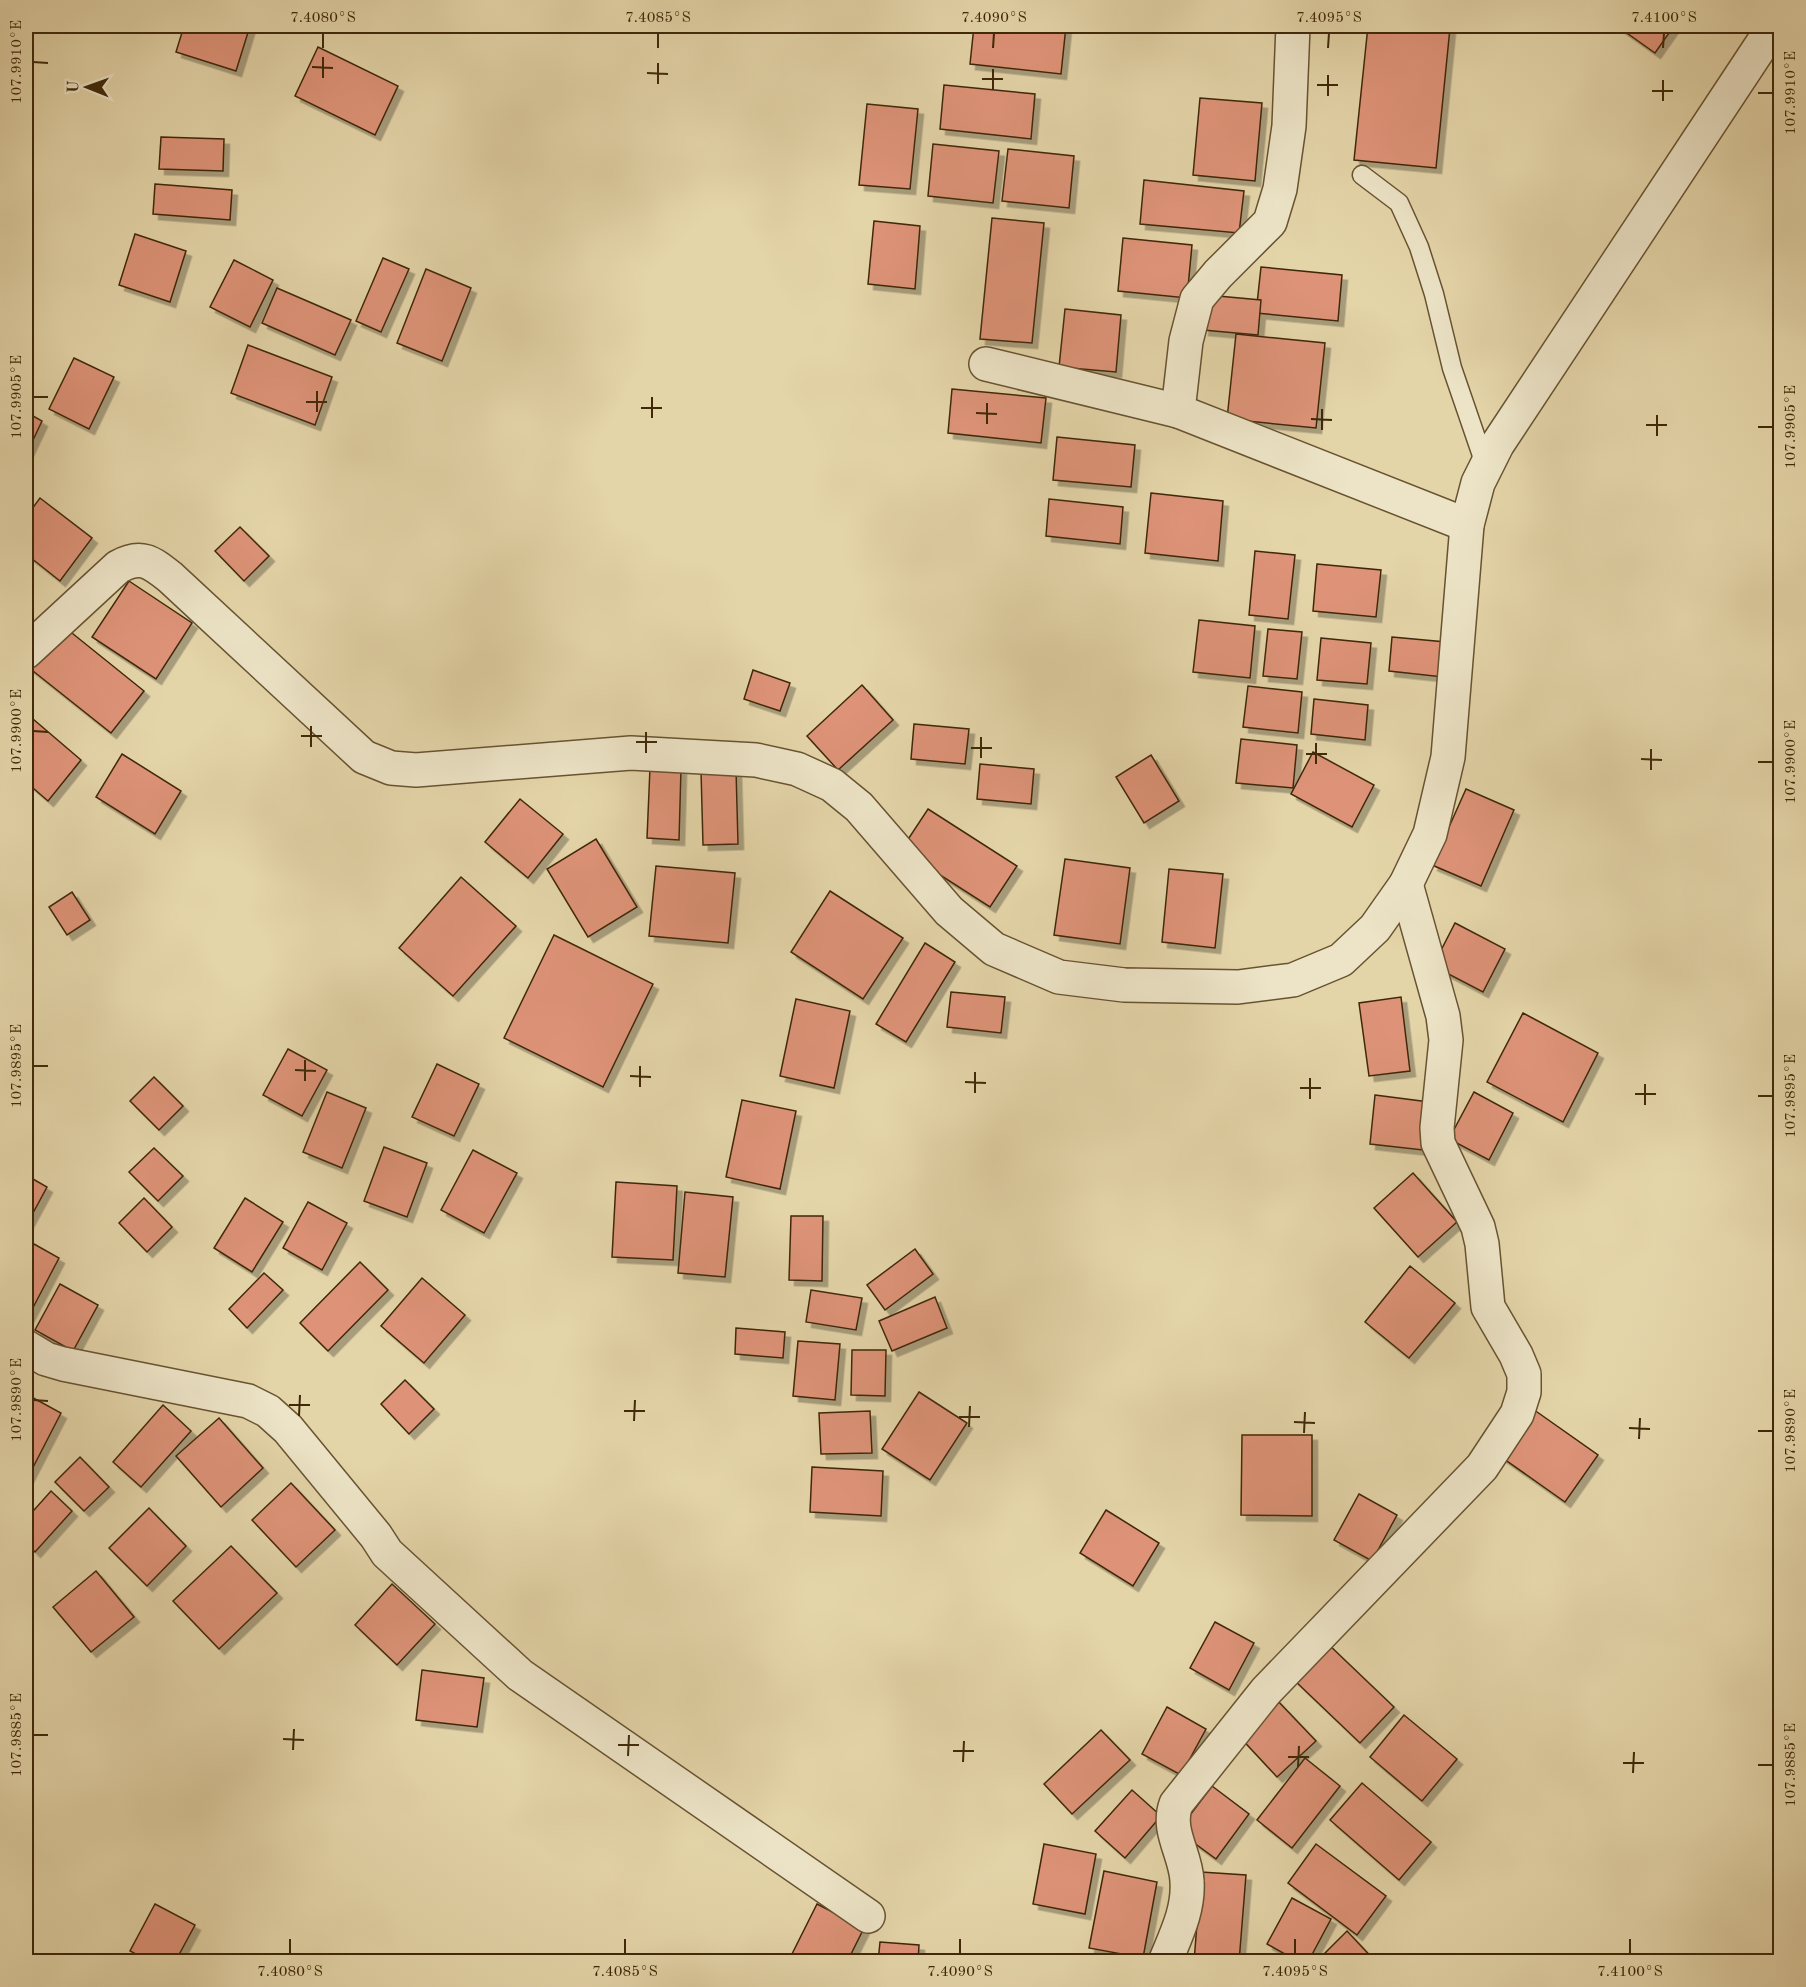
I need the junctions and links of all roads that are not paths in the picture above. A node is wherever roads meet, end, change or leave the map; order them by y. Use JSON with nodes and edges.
{"nodes":[{"id":1,"x":1293,"y":26,"type":"edge"},
{"id":2,"x":1774,"y":26,"type":"edge"},
{"id":3,"x":1362,"y":175,"type":"dead end"},
{"id":4,"x":986,"y":364,"type":"dead end"},
{"id":5,"x":1178,"y":411,"type":"junction"},
{"id":6,"x":1486,"y":467,"type":"junction"},
{"id":7,"x":1467,"y":525,"type":"junction"},
{"id":8,"x":26,"y":652,"type":"edge"},
{"id":9,"x":1406,"y":884,"type":"junction"},
{"id":10,"x":26,"y":1347,"type":"edge"},
{"id":11,"x":868,"y":1916,"type":"dead end"},
{"id":12,"x":1165,"y":1962,"type":"edge"}],
"edges":[{"from":1,"to":5,"type":"street"},
{"from":2,"to":6,"type":"street"},
{"from":3,"to":6,"type":"lane"},
{"from":4,"to":5,"type":"street"},
{"from":5,"to":7,"type":"street"},
{"from":6,"to":7,"type":"street"},
{"from":7,"to":9,"type":"street"},
{"from":8,"to":9,"type":"street"},
{"from":9,"to":12,"type":"street"},
{"from":10,"to":11,"type":"street"}]}
